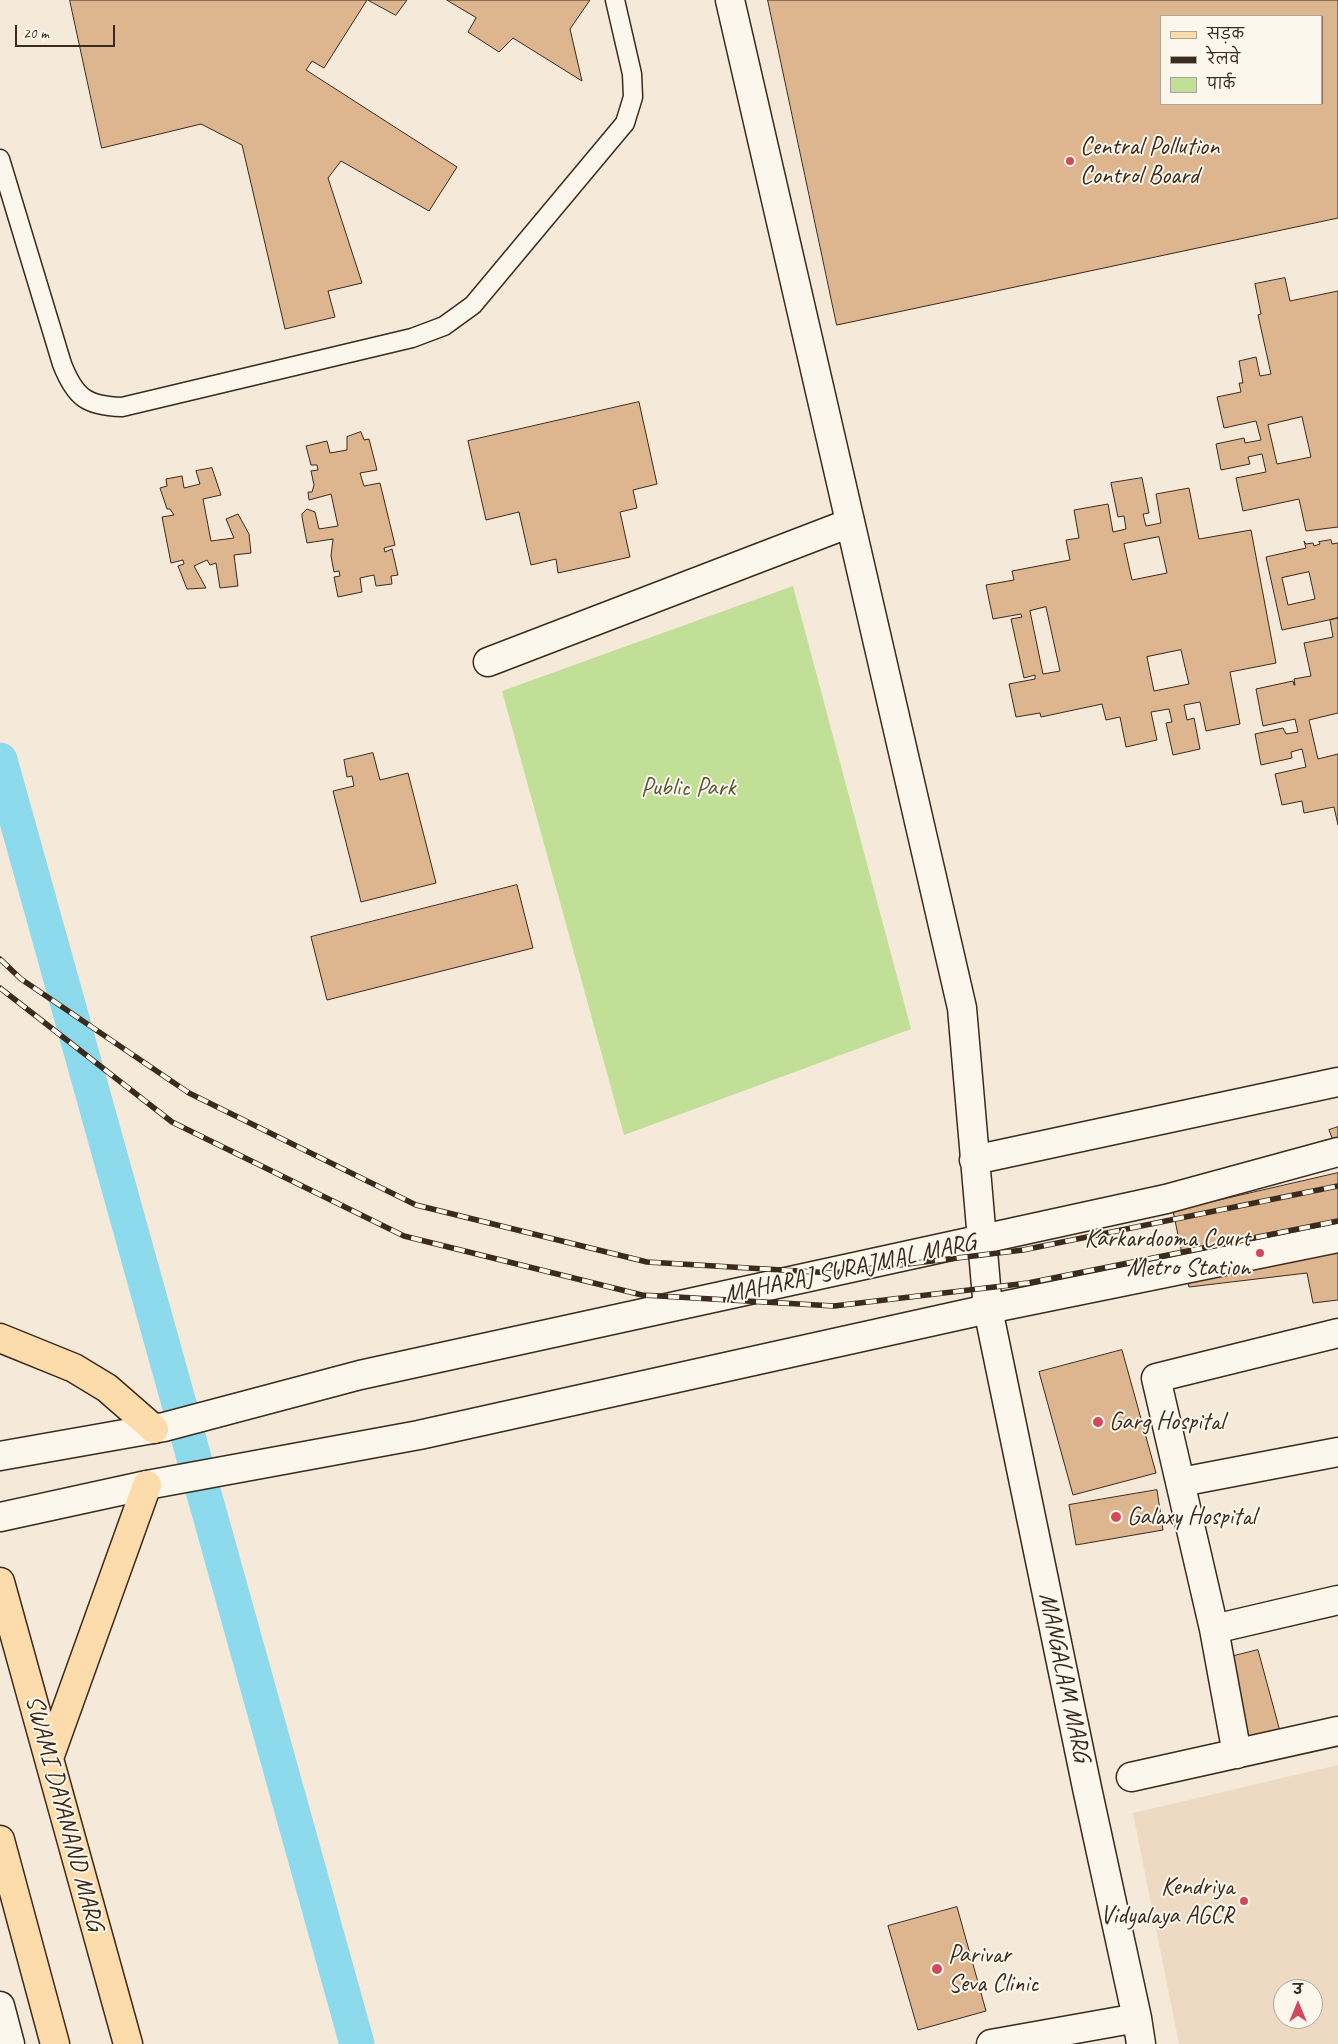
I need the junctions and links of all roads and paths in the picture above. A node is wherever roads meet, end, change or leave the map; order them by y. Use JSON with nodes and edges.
{"nodes":[{"id":1,"x":615,"y":0,"type":"edge"},
{"id":2,"x":730,"y":0,"type":"edge"},
{"id":3,"x":0,"y":159,"type":"edge"},
{"id":4,"x":850,"y":523,"type":"junction"},
{"id":5,"x":488,"y":662,"type":"dead end"},
{"id":6,"x":1338,"y":1082,"type":"edge"},
{"id":7,"x":1338,"y":1152,"type":"edge"},
{"id":8,"x":974,"y":1160,"type":"junction"},
{"id":9,"x":1338,"y":1238,"type":"edge"},
{"id":10,"x":981,"y":1240,"type":"junction"},
{"id":11,"x":988,"y":1309,"type":"junction"},
{"id":12,"x":1338,"y":1333,"type":"edge"},
{"id":13,"x":0,"y":1338,"type":"edge"},
{"id":14,"x":159,"y":1428,"type":"junction"},
{"id":15,"x":1338,"y":1452,"type":"edge"},
{"id":16,"x":0,"y":1456,"type":"edge"},
{"id":17,"x":1181,"y":1482,"type":"junction"},
{"id":18,"x":147,"y":1486,"type":"junction"},
{"id":19,"x":0,"y":1517,"type":"edge"},
{"id":20,"x":0,"y":1582,"type":"edge"},
{"id":21,"x":1338,"y":1600,"type":"edge"},
{"id":22,"x":1214,"y":1629,"type":"junction"},
{"id":23,"x":1338,"y":1731,"type":"edge"},
{"id":24,"x":1238,"y":1754,"type":"junction"},
{"id":25,"x":49,"y":1758,"type":"junction"},
{"id":26,"x":1131,"y":1777,"type":"dead end"},
{"id":27,"x":0,"y":1840,"type":"edge"},
{"id":28,"x":0,"y":2006,"type":"edge"},
{"id":29,"x":1137,"y":2018,"type":"junction"},
{"id":30,"x":10,"y":2044,"type":"edge"},
{"id":31,"x":56,"y":2044,"type":"edge"},
{"id":32,"x":128,"y":2044,"type":"edge"},
{"id":33,"x":991,"y":2044,"type":"edge"},
{"id":34,"x":1141,"y":2044,"type":"edge"}],
"edges":[{"from":1,"to":3,"type":"lane"},
{"from":2,"to":4,"type":"street","name":"MANGALAM MARG"},
{"from":4,"to":5,"type":"street"},
{"from":4,"to":8,"type":"street","name":"MANGALAM MARG"},
{"from":6,"to":8,"type":"street"},
{"from":7,"to":10,"type":"street","name":"MAHARAJ SURAJMAL MARG"},
{"from":8,"to":10,"type":"street","name":"MANGALAM MARG"},
{"from":9,"to":11,"type":"street"},
{"from":10,"to":11,"type":"street","name":"MANGALAM MARG"},
{"from":10,"to":14,"type":"street","name":"MAHARAJ SURAJMAL MARG"},
{"from":11,"to":18,"type":"street"},
{"from":11,"to":29,"type":"street","name":"MANGALAM MARG"},
{"from":12,"to":17,"type":"street"},
{"from":13,"to":14,"type":"main road"},
{"from":14,"to":16,"type":"street","name":"MAHARAJ SURAJMAL MARG"},
{"from":15,"to":17,"type":"street"},
{"from":17,"to":22,"type":"street"},
{"from":18,"to":19,"type":"street"},
{"from":18,"to":25,"type":"main road"},
{"from":20,"to":25,"type":"main road","name":"SWAMI DAYANAND MARG"},
{"from":21,"to":22,"type":"street"},
{"from":22,"to":24,"type":"street"},
{"from":23,"to":24,"type":"street"},
{"from":24,"to":26,"type":"street"},
{"from":25,"to":32,"type":"main road","name":"SWAMI DAYANAND MARG"},
{"from":27,"to":31,"type":"main road"},
{"from":28,"to":30,"type":"street"},
{"from":29,"to":33,"type":"street"},
{"from":29,"to":34,"type":"street","name":"MANGALAM MARG"}]}
